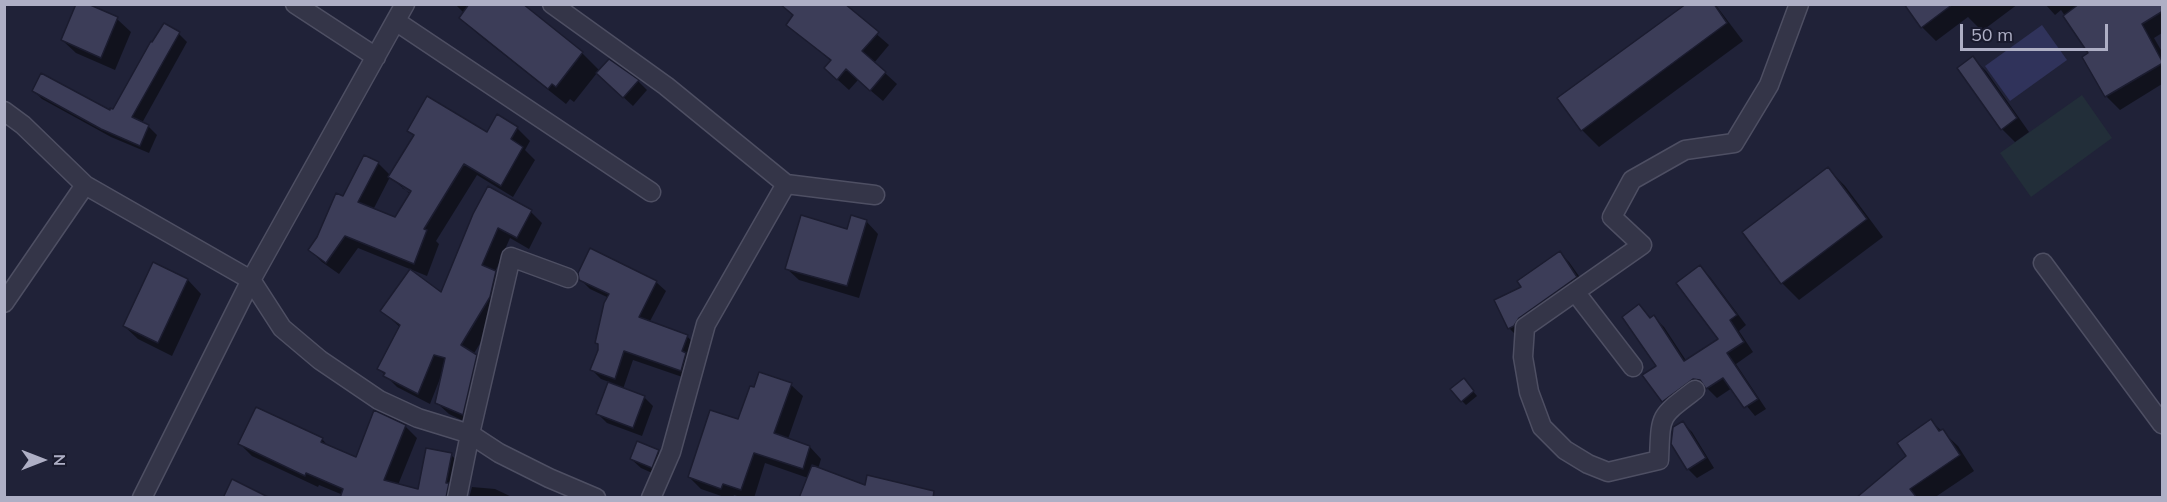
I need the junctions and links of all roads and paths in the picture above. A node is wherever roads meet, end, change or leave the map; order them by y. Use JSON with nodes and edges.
{"nodes":[{"id":1,"x":295,"y":4,"type":"edge"},
{"id":2,"x":405,"y":4,"type":"edge"},
{"id":3,"x":552,"y":4,"type":"edge"},
{"id":4,"x":1799,"y":4,"type":"edge"},
{"id":5,"x":397,"y":22,"type":"junction"},
{"id":6,"x":376,"y":57,"type":"junction"},
{"id":7,"x":4,"y":111,"type":"edge"},
{"id":8,"x":786,"y":184,"type":"junction"},
{"id":9,"x":85,"y":185,"type":"junction"},
{"id":10,"x":651,"y":192,"type":"dead end"},
{"id":11,"x":875,"y":195,"type":"dead end"},
{"id":12,"x":2043,"y":263,"type":"dead end"},
{"id":13,"x":568,"y":278,"type":"dead end"},
{"id":14,"x":251,"y":280,"type":"junction"},
{"id":15,"x":1576,"y":293,"type":"junction"},
{"id":16,"x":4,"y":303,"type":"edge"},
{"id":17,"x":1634,"y":367,"type":"dead end"},
{"id":18,"x":1695,"y":390,"type":"dead end"},
{"id":19,"x":2163,"y":424,"type":"edge"},
{"id":20,"x":470,"y":434,"type":"junction"},
{"id":21,"x":143,"y":497,"type":"edge"},
{"id":22,"x":457,"y":498,"type":"edge"},
{"id":23,"x":596,"y":498,"type":"edge"},
{"id":24,"x":651,"y":498,"type":"edge"}],
"edges":[{"from":1,"to":6,"type":"street"},
{"from":2,"to":5,"type":"street"},
{"from":3,"to":8,"type":"street"},
{"from":4,"to":15,"type":"street"},
{"from":5,"to":6,"type":"street"},
{"from":5,"to":10,"type":"street"},
{"from":6,"to":14,"type":"street"},
{"from":7,"to":9,"type":"street"},
{"from":8,"to":11,"type":"street"},
{"from":8,"to":24,"type":"street"},
{"from":9,"to":14,"type":"street"},
{"from":9,"to":16,"type":"street"},
{"from":12,"to":19,"type":"street"},
{"from":13,"to":20,"type":"street"},
{"from":14,"to":20,"type":"street"},
{"from":14,"to":21,"type":"street"},
{"from":15,"to":17,"type":"street"},
{"from":15,"to":18,"type":"street"},
{"from":20,"to":22,"type":"street"},
{"from":20,"to":23,"type":"street"}]}
